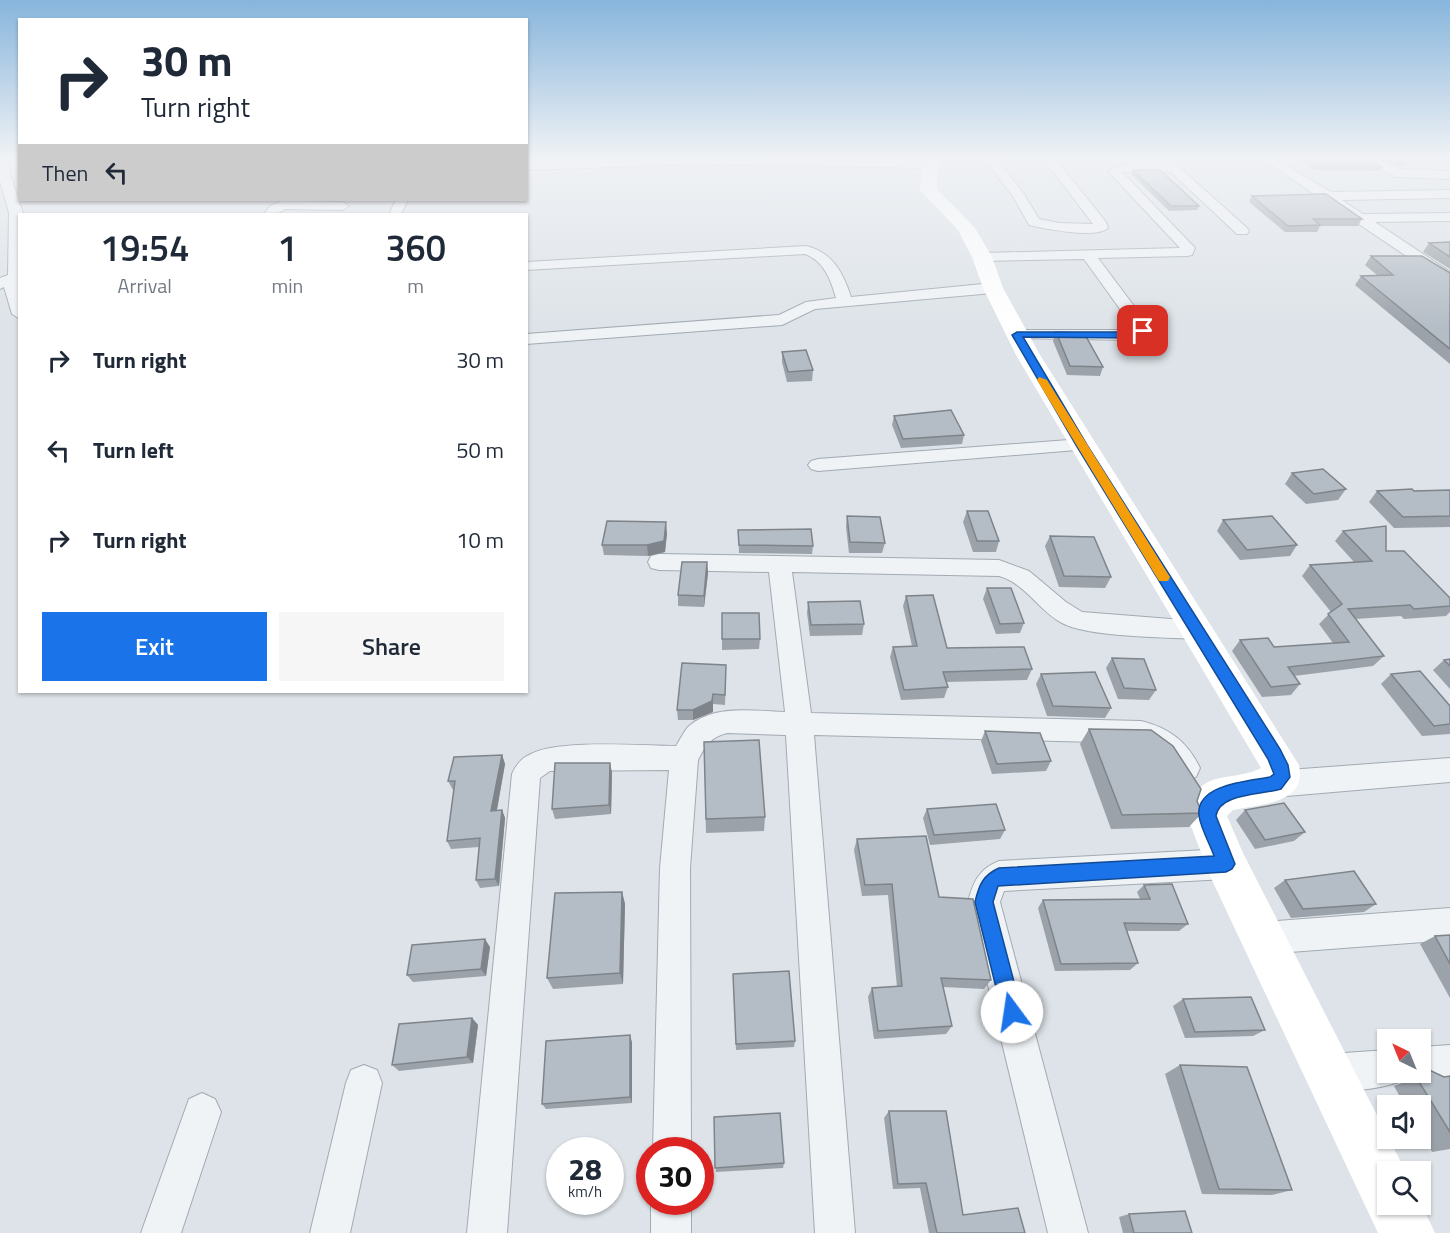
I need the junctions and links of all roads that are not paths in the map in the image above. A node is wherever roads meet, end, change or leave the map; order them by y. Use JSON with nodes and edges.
{"nodes":[{"id":1,"x":17,"y":215,"type":"edge"},
{"id":2,"x":954,"y":215,"type":"edge"},
{"id":3,"x":1030,"y":215,"type":"edge"},
{"id":4,"x":1093,"y":215,"type":"edge"},
{"id":5,"x":1156,"y":215,"type":"edge"},
{"id":6,"x":1224,"y":215,"type":"edge"},
{"id":7,"x":1354,"y":215,"type":"edge"},
{"id":8,"x":1450,"y":217,"type":"edge"},
{"id":9,"x":1359,"y":218,"type":"junction"},
{"id":10,"x":1242,"y":231,"type":"dead end"},
{"id":11,"x":18,"y":239,"type":"edge"},
{"id":12,"x":1430,"y":244,"type":"edge"},
{"id":13,"x":1399,"y":246,"type":"junction"},
{"id":14,"x":1088,"y":255,"type":"junction"},
{"id":15,"x":528,"y":266,"type":"edge"},
{"id":16,"x":987,"y":273,"type":"junction"},
{"id":17,"x":1450,"y":279,"type":"edge"},
{"id":18,"x":5,"y":282,"type":"edge"},
{"id":19,"x":17,"y":298,"type":"edge"},
{"id":20,"x":845,"y":301,"type":"junction"},
{"id":21,"x":1017,"y":335,"type":"junction"},
{"id":22,"x":528,"y":339,"type":"edge"},
{"id":23,"x":1082,"y":445,"type":"junction"},
{"id":24,"x":818,"y":465,"type":"dead end"},
{"id":25,"x":659,"y":562,"type":"dead end"},
{"id":26,"x":780,"y":565,"type":"junction"},
{"id":27,"x":1196,"y":630,"type":"junction"},
{"id":28,"x":799,"y":722,"type":"junction"},
{"id":29,"x":684,"y":758,"type":"junction"},
{"id":30,"x":1450,"y":770,"type":"edge"},
{"id":31,"x":1275,"y":784,"type":"junction"},
{"id":32,"x":1209,"y":806,"type":"junction"},
{"id":33,"x":1226,"y":864,"type":"junction"},
{"id":34,"x":1450,"y":924,"type":"edge"},
{"id":35,"x":1264,"y":938,"type":"junction"},
{"id":36,"x":1450,"y":1063,"type":"edge"},
{"id":37,"x":1431,"y":1064,"type":"edge"},
{"id":38,"x":1377,"y":1069,"type":"edge"},
{"id":39,"x":1329,"y":1072,"type":"junction"},
{"id":40,"x":364,"y":1083,"type":"dead end"},
{"id":41,"x":202,"y":1112,"type":"dead end"},
{"id":42,"x":672,"y":1137,"type":"edge"},
{"id":43,"x":1377,"y":1170,"type":"edge"},
{"id":44,"x":672,"y":1215,"type":"edge"},
{"id":45,"x":1398,"y":1215,"type":"edge"},
{"id":46,"x":161,"y":1233,"type":"edge"},
{"id":47,"x":330,"y":1233,"type":"edge"},
{"id":48,"x":487,"y":1233,"type":"edge"},
{"id":49,"x":671,"y":1233,"type":"edge"},
{"id":50,"x":836,"y":1233,"type":"edge"},
{"id":51,"x":1068,"y":1233,"type":"edge"},
{"id":52,"x":1407,"y":1233,"type":"edge"}],
"edges":[{"from":1,"to":11,"type":"street"},
{"from":2,"to":16,"type":"street"},
{"from":3,"to":4,"type":"street"},
{"from":5,"to":14,"type":"street"},
{"from":6,"to":10,"type":"street"},
{"from":7,"to":9,"type":"street"},
{"from":8,"to":9,"type":"street"},
{"from":9,"to":13,"type":"street"},
{"from":11,"to":18,"type":"street"},
{"from":12,"to":13,"type":"street"},
{"from":13,"to":17,"type":"street"},
{"from":14,"to":16,"type":"street"},
{"from":14,"to":21,"type":"street"},
{"from":15,"to":20,"type":"street"},
{"from":16,"to":20,"type":"street"},
{"from":16,"to":21,"type":"street"},
{"from":18,"to":19,"type":"street"},
{"from":20,"to":22,"type":"street"},
{"from":21,"to":23,"type":"street"},
{"from":23,"to":24,"type":"street"},
{"from":23,"to":27,"type":"street"},
{"from":25,"to":26,"type":"street"},
{"from":26,"to":27,"type":"street"},
{"from":26,"to":28,"type":"street"},
{"from":27,"to":31,"type":"street"},
{"from":28,"to":29,"type":"street"},
{"from":28,"to":32,"type":"street"},
{"from":28,"to":50,"type":"street"},
{"from":29,"to":42,"type":"street"},
{"from":29,"to":48,"type":"street"},
{"from":30,"to":31,"type":"street"},
{"from":31,"to":32,"type":"street"},
{"from":32,"to":33,"type":"street"},
{"from":33,"to":35,"type":"street"},
{"from":33,"to":51,"type":"street"},
{"from":34,"to":35,"type":"street"},
{"from":35,"to":39,"type":"street"},
{"from":36,"to":37,"type":"street"},
{"from":38,"to":39,"type":"street"},
{"from":39,"to":43,"type":"street"},
{"from":40,"to":47,"type":"street"},
{"from":41,"to":46,"type":"street"},
{"from":44,"to":49,"type":"street"},
{"from":45,"to":52,"type":"street"}]}
